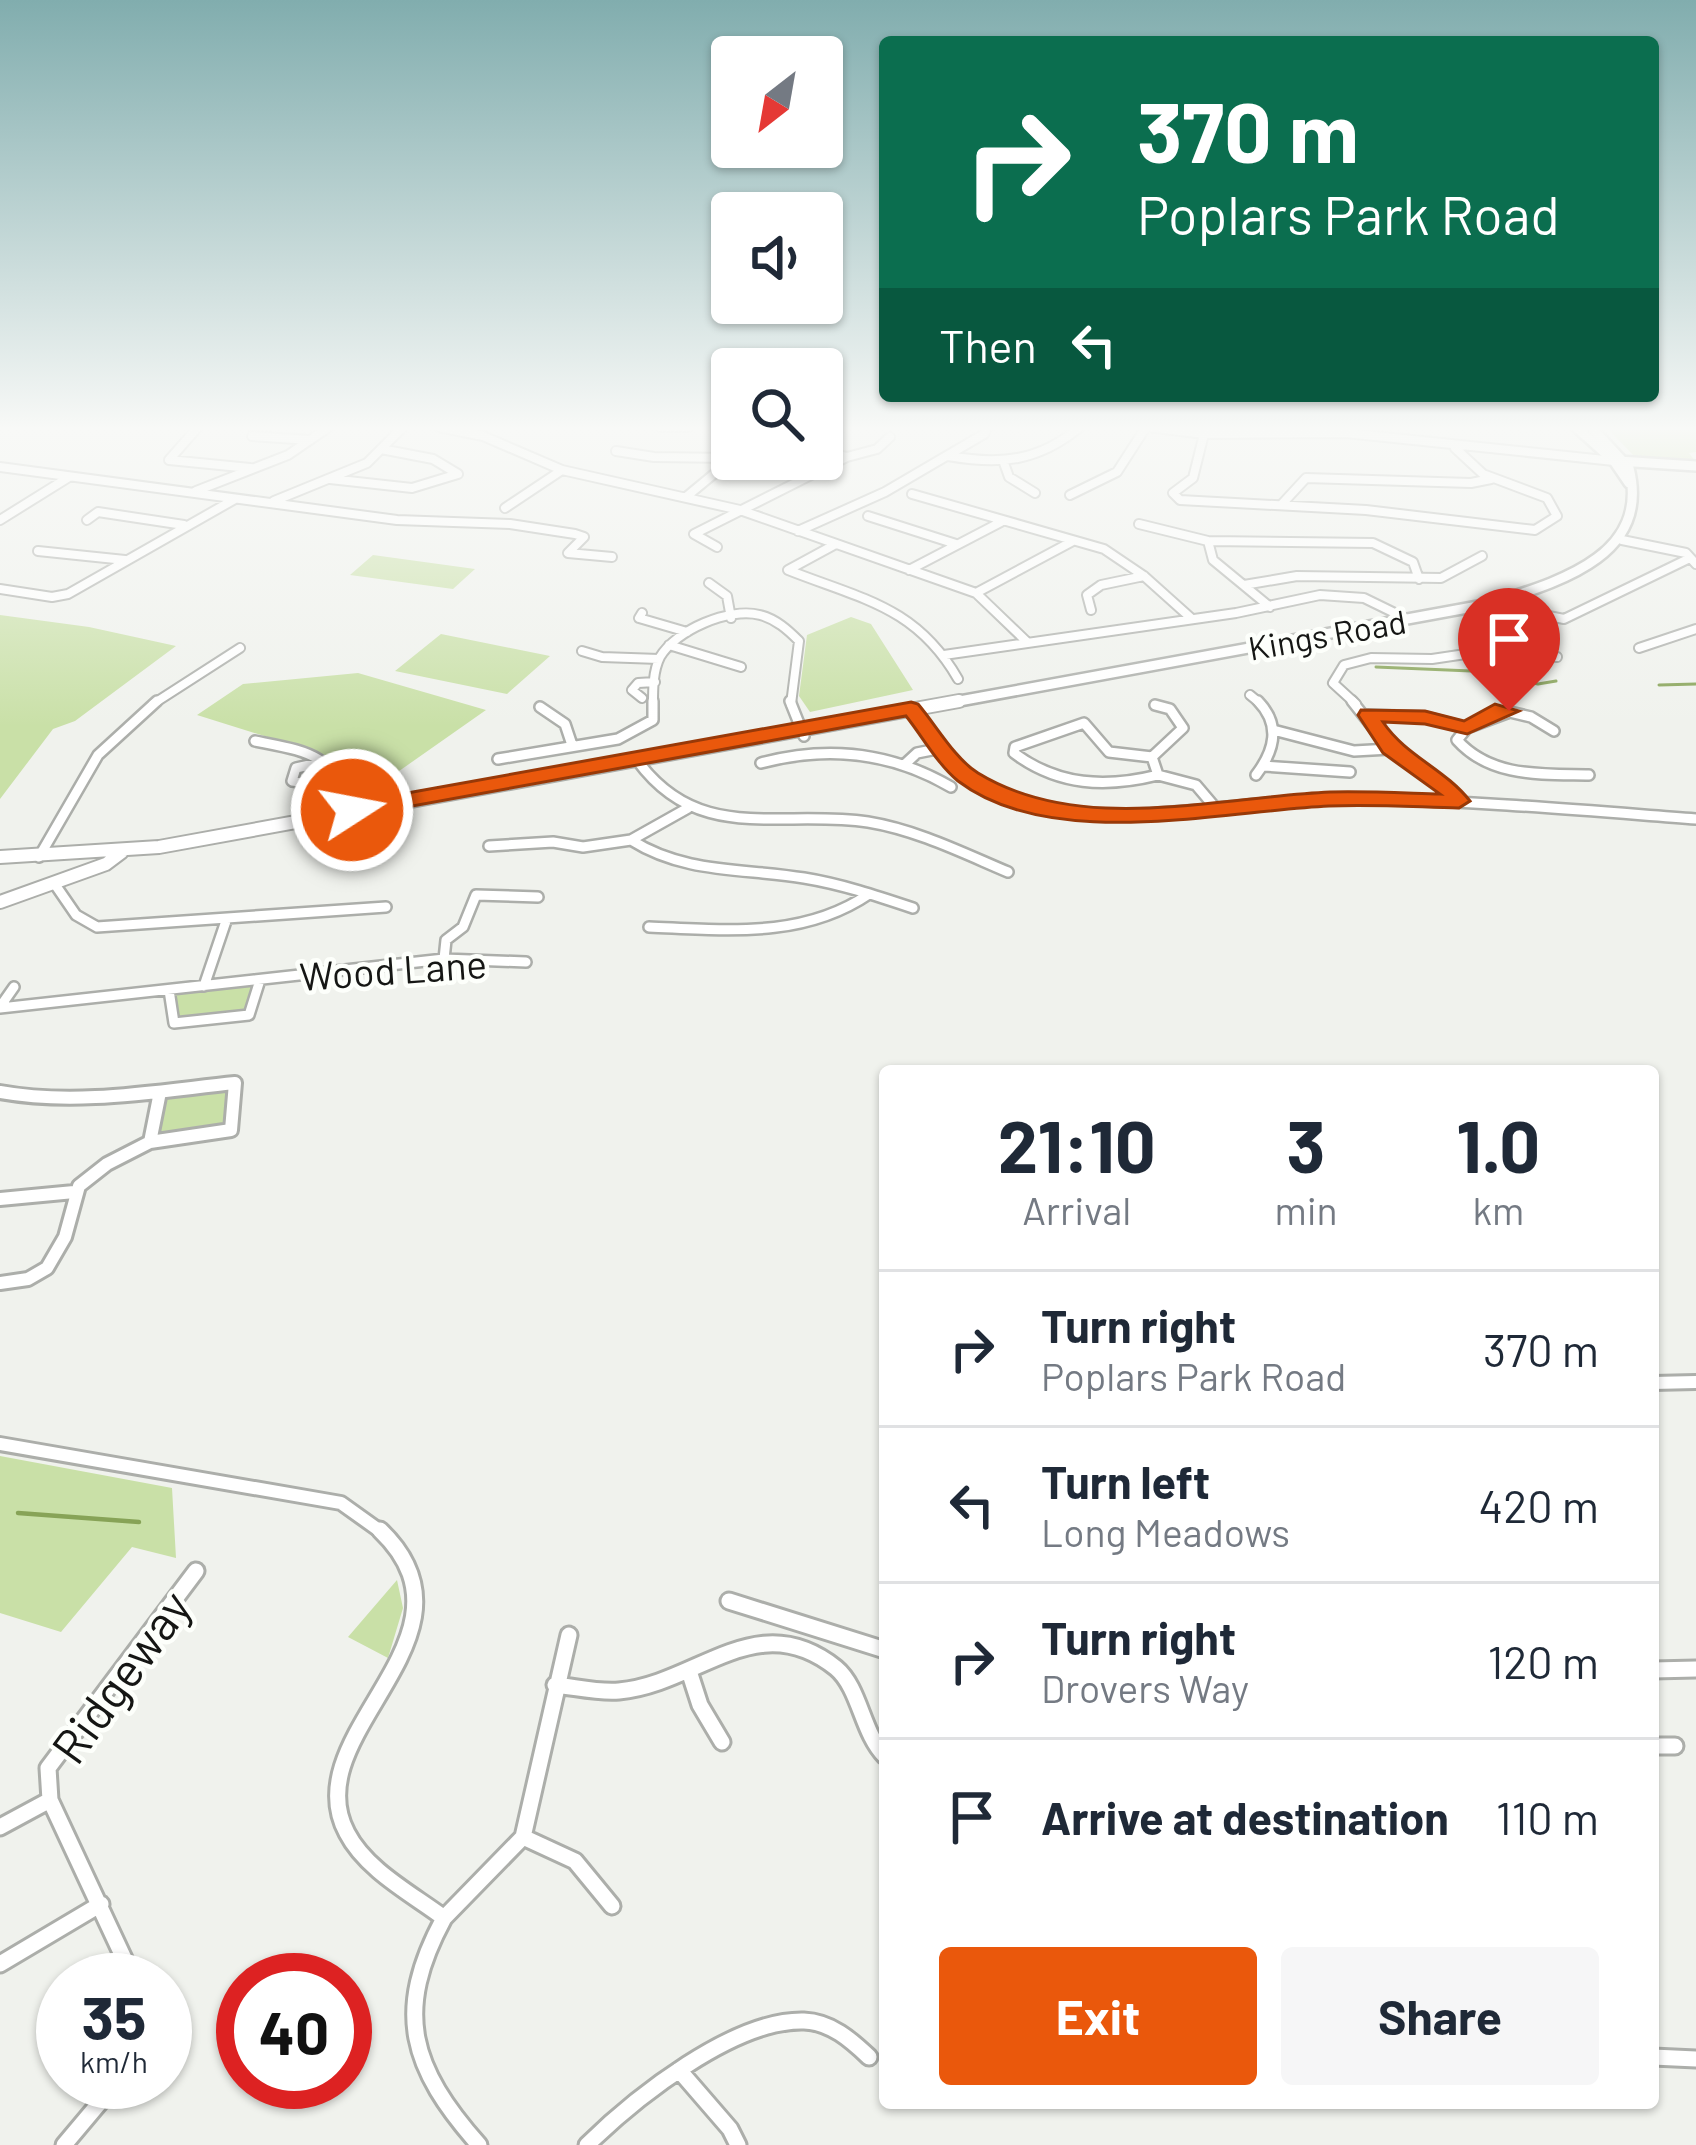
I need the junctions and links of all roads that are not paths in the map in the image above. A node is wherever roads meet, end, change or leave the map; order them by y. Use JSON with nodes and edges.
{"nodes":[{"id":1,"x":180,"y":527,"type":"edge"},
{"id":2,"x":530,"y":527,"type":"edge"},
{"id":3,"x":707,"y":527,"type":"edge"},
{"id":4,"x":787,"y":527,"type":"edge"},
{"id":5,"x":807,"y":527,"type":"edge"},
{"id":6,"x":903,"y":527,"type":"edge"},
{"id":7,"x":991,"y":527,"type":"edge"},
{"id":8,"x":1022,"y":527,"type":"edge"},
{"id":9,"x":1135,"y":527,"type":"edge"},
{"id":10,"x":1160,"y":527,"type":"edge"},
{"id":11,"x":1507,"y":527,"type":"edge"},
{"id":12,"x":1540,"y":527,"type":"edge"},
{"id":13,"x":1627,"y":527,"type":"edge"},
{"id":14,"x":798,"y":531,"type":"junction"},
{"id":15,"x":1127,"y":532,"type":"dead end"},
{"id":16,"x":1075,"y":540,"type":"junction"},
{"id":17,"x":1622,"y":540,"type":"junction"},
{"id":18,"x":1208,"y":541,"type":"junction"},
{"id":19,"x":956,"y":544,"type":"junction"},
{"id":20,"x":834,"y":545,"type":"junction"},
{"id":21,"x":717,"y":547,"type":"dead end"},
{"id":22,"x":38,"y":551,"type":"dead end"},
{"id":23,"x":1482,"y":556,"type":"dead end"},
{"id":24,"x":612,"y":557,"type":"dead end"},
{"id":25,"x":125,"y":560,"type":"junction"},
{"id":26,"x":1693,"y":561,"type":"edge"},
{"id":27,"x":909,"y":571,"type":"junction"},
{"id":28,"x":1144,"y":576,"type":"junction"},
{"id":29,"x":1419,"y":579,"type":"junction"},
{"id":30,"x":1244,"y":585,"type":"junction"},
{"id":31,"x":709,"y":586,"type":"dead end"},
{"id":32,"x":0,"y":589,"type":"edge"},
{"id":33,"x":976,"y":593,"type":"junction"},
{"id":34,"x":1489,"y":604,"type":"junction"},
{"id":35,"x":1270,"y":607,"type":"junction"},
{"id":36,"x":1091,"y":610,"type":"dead end"},
{"id":37,"x":642,"y":613,"type":"dead end"},
{"id":38,"x":730,"y":618,"type":"junction"},
{"id":39,"x":1192,"y":619,"type":"junction"},
{"id":40,"x":1408,"y":620,"type":"junction"},
{"id":41,"x":1696,"y":629,"type":"edge"},
{"id":42,"x":687,"y":632,"type":"junction"},
{"id":43,"x":1026,"y":641,"type":"junction"},
{"id":44,"x":669,"y":645,"type":"junction"},
{"id":45,"x":240,"y":648,"type":"dead end"},
{"id":46,"x":1639,"y":648,"type":"dead end"},
{"id":47,"x":582,"y":651,"type":"dead end"},
{"id":48,"x":944,"y":655,"type":"junction"},
{"id":49,"x":1557,"y":657,"type":"dead end"},
{"id":50,"x":658,"y":659,"type":"junction"},
{"id":51,"x":741,"y":667,"type":"dead end"},
{"id":52,"x":958,"y":679,"type":"dead end"},
{"id":53,"x":655,"y":682,"type":"junction"},
{"id":54,"x":1250,"y":695,"type":"dead end"},
{"id":55,"x":642,"y":698,"type":"dead end"},
{"id":56,"x":1155,"y":705,"type":"dead end"},
{"id":57,"x":540,"y":707,"type":"dead end"},
{"id":58,"x":914,"y":712,"type":"junction"},
{"id":59,"x":1368,"y":715,"type":"junction"},
{"id":60,"x":1467,"y":728,"type":"junction"},
{"id":61,"x":1277,"y":731,"type":"junction"},
{"id":62,"x":1554,"y":731,"type":"dead end"},
{"id":63,"x":801,"y":732,"type":"junction"},
{"id":64,"x":255,"y":741,"type":"dead end"},
{"id":65,"x":572,"y":745,"type":"junction"},
{"id":66,"x":942,"y":748,"type":"junction"},
{"id":67,"x":1390,"y":748,"type":"junction"},
{"id":68,"x":1152,"y":757,"type":"junction"},
{"id":69,"x":498,"y":759,"type":"dead end"},
{"id":70,"x":638,"y":760,"type":"junction"},
{"id":71,"x":328,"y":761,"type":"junction"},
{"id":72,"x":761,"y":763,"type":"dead end"},
{"id":73,"x":904,"y":765,"type":"junction"},
{"id":74,"x":1350,"y":772,"type":"dead end"},
{"id":75,"x":1158,"y":775,"type":"junction"},
{"id":76,"x":1589,"y":775,"type":"dead end"},
{"id":77,"x":951,"y":787,"type":"dead end"},
{"id":78,"x":347,"y":788,"type":"junction"},
{"id":79,"x":1459,"y":801,"type":"junction"},
{"id":80,"x":389,"y":803,"type":"junction"},
{"id":81,"x":1213,"y":805,"type":"junction"},
{"id":82,"x":688,"y":808,"type":"junction"},
{"id":83,"x":352,"y":810,"type":"junction"},
{"id":84,"x":1696,"y":819,"type":"edge"},
{"id":85,"x":534,"y":830,"type":"dead end"},
{"id":86,"x":632,"y":840,"type":"junction"},
{"id":87,"x":533,"y":842,"type":"junction"},
{"id":88,"x":489,"y":847,"type":"dead end"},
{"id":89,"x":385,"y":849,"type":"dead end"},
{"id":90,"x":122,"y":852,"type":"junction"},
{"id":91,"x":0,"y":857,"type":"edge"},
{"id":92,"x":39,"y":857,"type":"junction"},
{"id":93,"x":1008,"y":872,"type":"dead end"},
{"id":94,"x":54,"y":883,"type":"junction"},
{"id":95,"x":869,"y":894,"type":"junction"},
{"id":96,"x":538,"y":897,"type":"dead end"},
{"id":97,"x":0,"y":902,"type":"edge"},
{"id":98,"x":386,"y":907,"type":"dead end"},
{"id":99,"x":914,"y":908,"type":"dead end"},
{"id":100,"x":226,"y":921,"type":"junction"},
{"id":101,"x":649,"y":927,"type":"dead end"},
{"id":102,"x":444,"y":959,"type":"junction"},
{"id":103,"x":526,"y":962,"type":"dead end"},
{"id":104,"x":260,"y":980,"type":"junction"},
{"id":105,"x":204,"y":986,"type":"junction"},
{"id":106,"x":14,"y":987,"type":"dead end"},
{"id":107,"x":169,"y":990,"type":"junction"},
{"id":108,"x":0,"y":1008,"type":"edge"},
{"id":109,"x":0,"y":1092,"type":"edge"},
{"id":110,"x":160,"y":1092,"type":"junction"},
{"id":111,"x":150,"y":1142,"type":"junction"},
{"id":112,"x":74,"y":1192,"type":"junction"},
{"id":113,"x":0,"y":1199,"type":"edge"},
{"id":114,"x":0,"y":1283,"type":"edge"},
{"id":115,"x":1696,"y":1382,"type":"edge"},
{"id":116,"x":1659,"y":1383,"type":"edge"},
{"id":117,"x":0,"y":1444,"type":"edge"},
{"id":118,"x":196,"y":1571,"type":"dead end"},
{"id":119,"x":729,"y":1601,"type":"dead end"},
{"id":120,"x":569,"y":1634,"type":"dead end"},
{"id":121,"x":879,"y":1647,"type":"edge"},
{"id":122,"x":1696,"y":1669,"type":"edge"},
{"id":123,"x":1659,"y":1670,"type":"edge"},
{"id":124,"x":689,"y":1671,"type":"junction"},
{"id":125,"x":555,"y":1685,"type":"junction"},
{"id":126,"x":722,"y":1742,"type":"dead end"},
{"id":127,"x":1659,"y":1746,"type":"edge"},
{"id":128,"x":1675,"y":1746,"type":"dead end"},
{"id":129,"x":879,"y":1750,"type":"edge"},
{"id":130,"x":50,"y":1800,"type":"junction"},
{"id":131,"x":0,"y":1827,"type":"edge"},
{"id":132,"x":523,"y":1837,"type":"junction"},
{"id":133,"x":100,"y":1904,"type":"junction"},
{"id":134,"x":613,"y":1906,"type":"dead end"},
{"id":135,"x":444,"y":1918,"type":"junction"},
{"id":136,"x":122,"y":1953,"type":"edge"},
{"id":137,"x":0,"y":1964,"type":"edge"},
{"id":138,"x":868,"y":2057,"type":"dead end"},
{"id":139,"x":1659,"y":2057,"type":"edge"},
{"id":140,"x":1696,"y":2059,"type":"edge"},
{"id":141,"x":679,"y":2070,"type":"junction"},
{"id":142,"x":95,"y":2109,"type":"edge"},
{"id":143,"x":64,"y":2145,"type":"edge"},
{"id":144,"x":479,"y":2145,"type":"edge"},
{"id":145,"x":587,"y":2145,"type":"edge"},
{"id":146,"x":738,"y":2145,"type":"edge"}],
"edges":[{"from":1,"to":25,"type":"street"},
{"from":2,"to":24,"type":"street"},
{"from":3,"to":21,"type":"street"},
{"from":4,"to":14,"type":"street"},
{"from":5,"to":14,"type":"street"},
{"from":6,"to":19,"type":"street"},
{"from":7,"to":19,"type":"street"},
{"from":8,"to":16,"type":"street"},
{"from":9,"to":15,"type":"street"},
{"from":10,"to":18,"type":"street"},
{"from":11,"to":12,"type":"street"},
{"from":13,"to":17,"type":"street"},
{"from":14,"to":20,"type":"street"},
{"from":16,"to":28,"type":"street"},
{"from":16,"to":33,"type":"street"},
{"from":17,"to":26,"type":"street"},
{"from":17,"to":34,"type":"street","name":"Kings Road"},
{"from":18,"to":29,"type":"street"},
{"from":18,"to":30,"type":"street"},
{"from":19,"to":27,"type":"street"},
{"from":20,"to":27,"type":"street"},
{"from":20,"to":48,"type":"street"},
{"from":22,"to":25,"type":"street"},
{"from":23,"to":29,"type":"street"},
{"from":25,"to":32,"type":"street"},
{"from":26,"to":34,"type":"street"},
{"from":27,"to":33,"type":"street"},
{"from":28,"to":36,"type":"street"},
{"from":28,"to":39,"type":"street"},
{"from":29,"to":30,"type":"street"},
{"from":30,"to":35,"type":"street"},
{"from":31,"to":38,"type":"street"},
{"from":33,"to":43,"type":"street"},
{"from":34,"to":40,"type":"street","name":"Kings Road"},
{"from":35,"to":39,"type":"street"},
{"from":35,"to":40,"type":"street"},
{"from":37,"to":42,"type":"street"},
{"from":38,"to":42,"type":"street"},
{"from":38,"to":63,"type":"street"},
{"from":39,"to":43,"type":"street"},
{"from":40,"to":58,"type":"street","name":"Kings Road"},
{"from":41,"to":46,"type":"street"},
{"from":42,"to":44,"type":"street"},
{"from":43,"to":48,"type":"street"},
{"from":44,"to":50,"type":"street"},
{"from":44,"to":51,"type":"street"},
{"from":45,"to":92,"type":"street"},
{"from":47,"to":50,"type":"street"},
{"from":48,"to":52,"type":"street"},
{"from":49,"to":59,"type":"street"},
{"from":50,"to":53,"type":"street"},
{"from":53,"to":55,"type":"street"},
{"from":53,"to":65,"type":"street"},
{"from":54,"to":61,"type":"street"},
{"from":56,"to":68,"type":"street"},
{"from":57,"to":65,"type":"street"},
{"from":58,"to":63,"type":"street","name":"Kings Road"},
{"from":58,"to":66,"type":"street"},
{"from":59,"to":60,"type":"street"},
{"from":59,"to":67,"type":"street"},
{"from":60,"to":62,"type":"street"},
{"from":60,"to":76,"type":"street"},
{"from":61,"to":67,"type":"street"},
{"from":61,"to":74,"type":"street"},
{"from":63,"to":70,"type":"street","name":"Kings Road"},
{"from":64,"to":71,"type":"street"},
{"from":65,"to":69,"type":"street"},
{"from":66,"to":73,"type":"street"},
{"from":66,"to":81,"type":"street"},
{"from":67,"to":79,"type":"street"},
{"from":68,"to":75,"type":"street"},
{"from":68,"to":75,"type":"street"},
{"from":70,"to":80,"type":"street","name":"Kings Road"},
{"from":70,"to":82,"type":"street"},
{"from":71,"to":78,"type":"street"},
{"from":71,"to":78,"type":"street"},
{"from":72,"to":73,"type":"street"},
{"from":73,"to":77,"type":"street"},
{"from":75,"to":81,"type":"street"},
{"from":78,"to":83,"type":"street"},
{"from":79,"to":81,"type":"street"},
{"from":79,"to":84,"type":"street"},
{"from":80,"to":83,"type":"street","name":"Kings Road"},
{"from":80,"to":89,"type":"street"},
{"from":82,"to":86,"type":"street"},
{"from":82,"to":93,"type":"street"},
{"from":83,"to":90,"type":"street","name":"Kings Road"},
{"from":85,"to":87,"type":"street"},
{"from":86,"to":87,"type":"street"},
{"from":86,"to":95,"type":"street"},
{"from":87,"to":88,"type":"street"},
{"from":90,"to":92,"type":"street"},
{"from":90,"to":94,"type":"street","name":"Kings Road"},
{"from":91,"to":92,"type":"street"},
{"from":94,"to":97,"type":"street","name":"Kings Road"},
{"from":94,"to":100,"type":"street"},
{"from":95,"to":99,"type":"street"},
{"from":95,"to":101,"type":"street"},
{"from":96,"to":102,"type":"street"},
{"from":98,"to":100,"type":"street"},
{"from":100,"to":105,"type":"street"},
{"from":102,"to":103,"type":"street","name":"Wood Lane"},
{"from":102,"to":104,"type":"street","name":"Wood Lane"},
{"from":104,"to":105,"type":"street","name":"Wood Lane"},
{"from":104,"to":107,"type":"street","name":"Wood Lane"},
{"from":105,"to":107,"type":"street","name":"Wood Lane"},
{"from":106,"to":108,"type":"street","name":"Wood Lane"},
{"from":107,"to":108,"type":"street","name":"Wood Lane"},
{"from":109,"to":110,"type":"street"},
{"from":110,"to":111,"type":"street"},
{"from":110,"to":111,"type":"street"},
{"from":111,"to":112,"type":"street"},
{"from":112,"to":113,"type":"street"},
{"from":112,"to":114,"type":"street"},
{"from":115,"to":116,"type":"street"},
{"from":117,"to":135,"type":"street"},
{"from":118,"to":130,"type":"street","name":"Ridgeway"},
{"from":119,"to":121,"type":"street"},
{"from":120,"to":125,"type":"street"},
{"from":122,"to":123,"type":"street"},
{"from":124,"to":125,"type":"street"},
{"from":124,"to":126,"type":"street"},
{"from":124,"to":129,"type":"street"},
{"from":125,"to":132,"type":"street"},
{"from":127,"to":128,"type":"street"},
{"from":130,"to":131,"type":"street"},
{"from":130,"to":133,"type":"street","name":"Ridgeway"},
{"from":132,"to":134,"type":"street"},
{"from":132,"to":135,"type":"street"},
{"from":133,"to":136,"type":"street","name":"Ridgeway"},
{"from":133,"to":137,"type":"street"},
{"from":135,"to":144,"type":"street"},
{"from":138,"to":141,"type":"street"},
{"from":139,"to":140,"type":"street"},
{"from":141,"to":145,"type":"street"},
{"from":141,"to":146,"type":"street"},
{"from":142,"to":143,"type":"street"}]}
